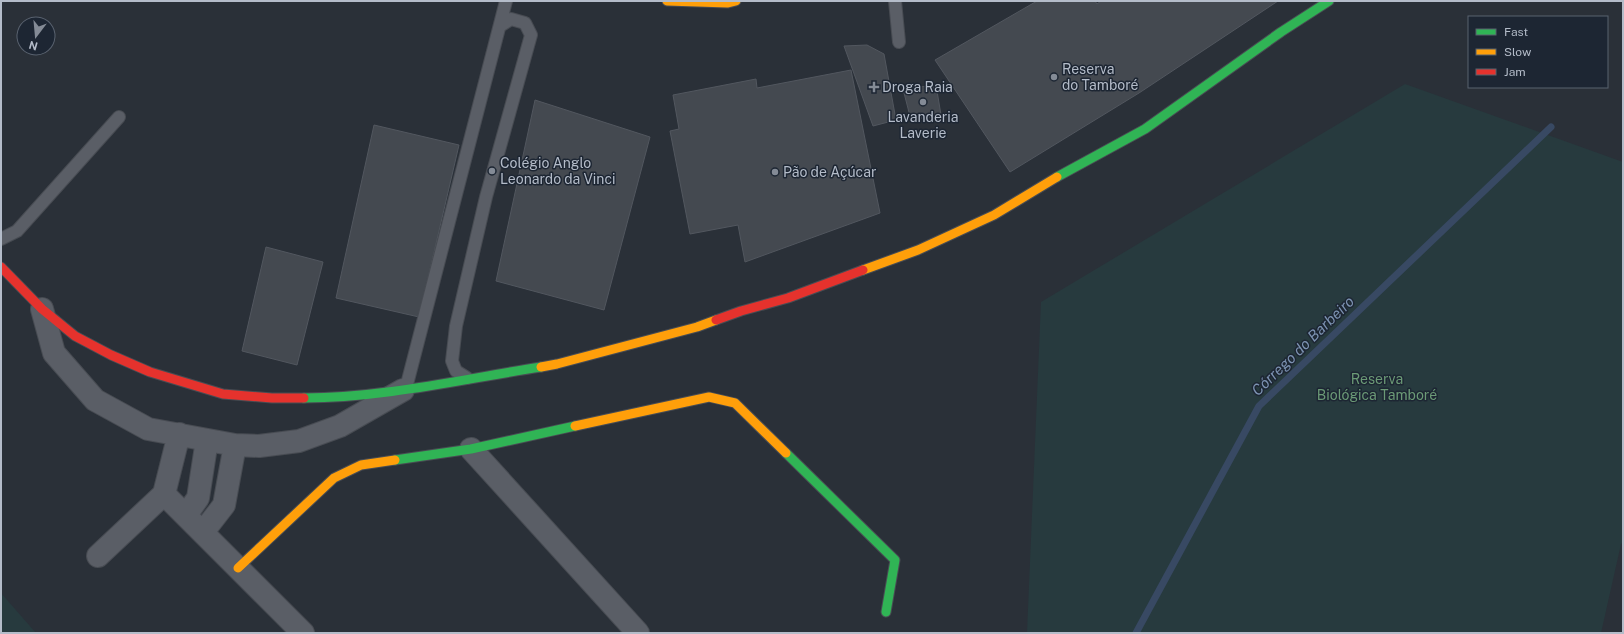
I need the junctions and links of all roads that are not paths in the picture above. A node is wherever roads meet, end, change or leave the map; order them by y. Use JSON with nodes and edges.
{"nodes":[{"id":1,"x":506,"y":1,"type":"edge"},
{"id":2,"x":667,"y":1,"type":"edge"},
{"id":3,"x":736,"y":1,"type":"edge"},
{"id":4,"x":895,"y":1,"type":"edge"},
{"id":5,"x":1329,"y":1,"type":"edge"},
{"id":6,"x":500,"y":26,"type":"junction"},
{"id":7,"x":899,"y":42,"type":"dead end"},
{"id":8,"x":119,"y":117,"type":"dead end"},
{"id":9,"x":1,"y":239,"type":"edge"},
{"id":10,"x":1,"y":267,"type":"edge"},
{"id":11,"x":42,"y":310,"type":"junction"},
{"id":12,"x":467,"y":378,"type":"junction"},
{"id":13,"x":406,"y":388,"type":"junction"},
{"id":14,"x":194,"y":437,"type":"junction"},
{"id":15,"x":235,"y":445,"type":"junction"},
{"id":16,"x":471,"y":448,"type":"junction"},
{"id":17,"x":164,"y":494,"type":"junction"},
{"id":18,"x":183,"y":512,"type":"junction"},
{"id":19,"x":203,"y":532,"type":"junction"},
{"id":20,"x":98,"y":556,"type":"dead end"},
{"id":21,"x":238,"y":568,"type":"junction"},
{"id":22,"x":886,"y":612,"type":"dead end"},
{"id":23,"x":303,"y":633,"type":"edge"},
{"id":24,"x":638,"y":633,"type":"edge"}],
"edges":[{"from":1,"to":6,"type":"lane"},
{"from":2,"to":3,"type":"main road"},
{"from":4,"to":7,"type":"lane"},
{"from":5,"to":12,"type":"main road"},
{"from":6,"to":12,"type":"lane"},
{"from":6,"to":13,"type":"lane"},
{"from":8,"to":9,"type":"lane"},
{"from":10,"to":11,"type":"main road"},
{"from":11,"to":13,"type":"main road"},
{"from":11,"to":14,"type":"street"},
{"from":12,"to":13,"type":"main road"},
{"from":13,"to":15,"type":"street"},
{"from":14,"to":15,"type":"street"},
{"from":14,"to":17,"type":"street"},
{"from":14,"to":18,"type":"street"},
{"from":15,"to":19,"type":"street"},
{"from":16,"to":21,"type":"main road"},
{"from":16,"to":22,"type":"main road"},
{"from":16,"to":24,"type":"street"},
{"from":17,"to":18,"type":"street"},
{"from":17,"to":20,"type":"street"},
{"from":18,"to":19,"type":"street"},
{"from":19,"to":21,"type":"street"},
{"from":21,"to":23,"type":"street"}]}
